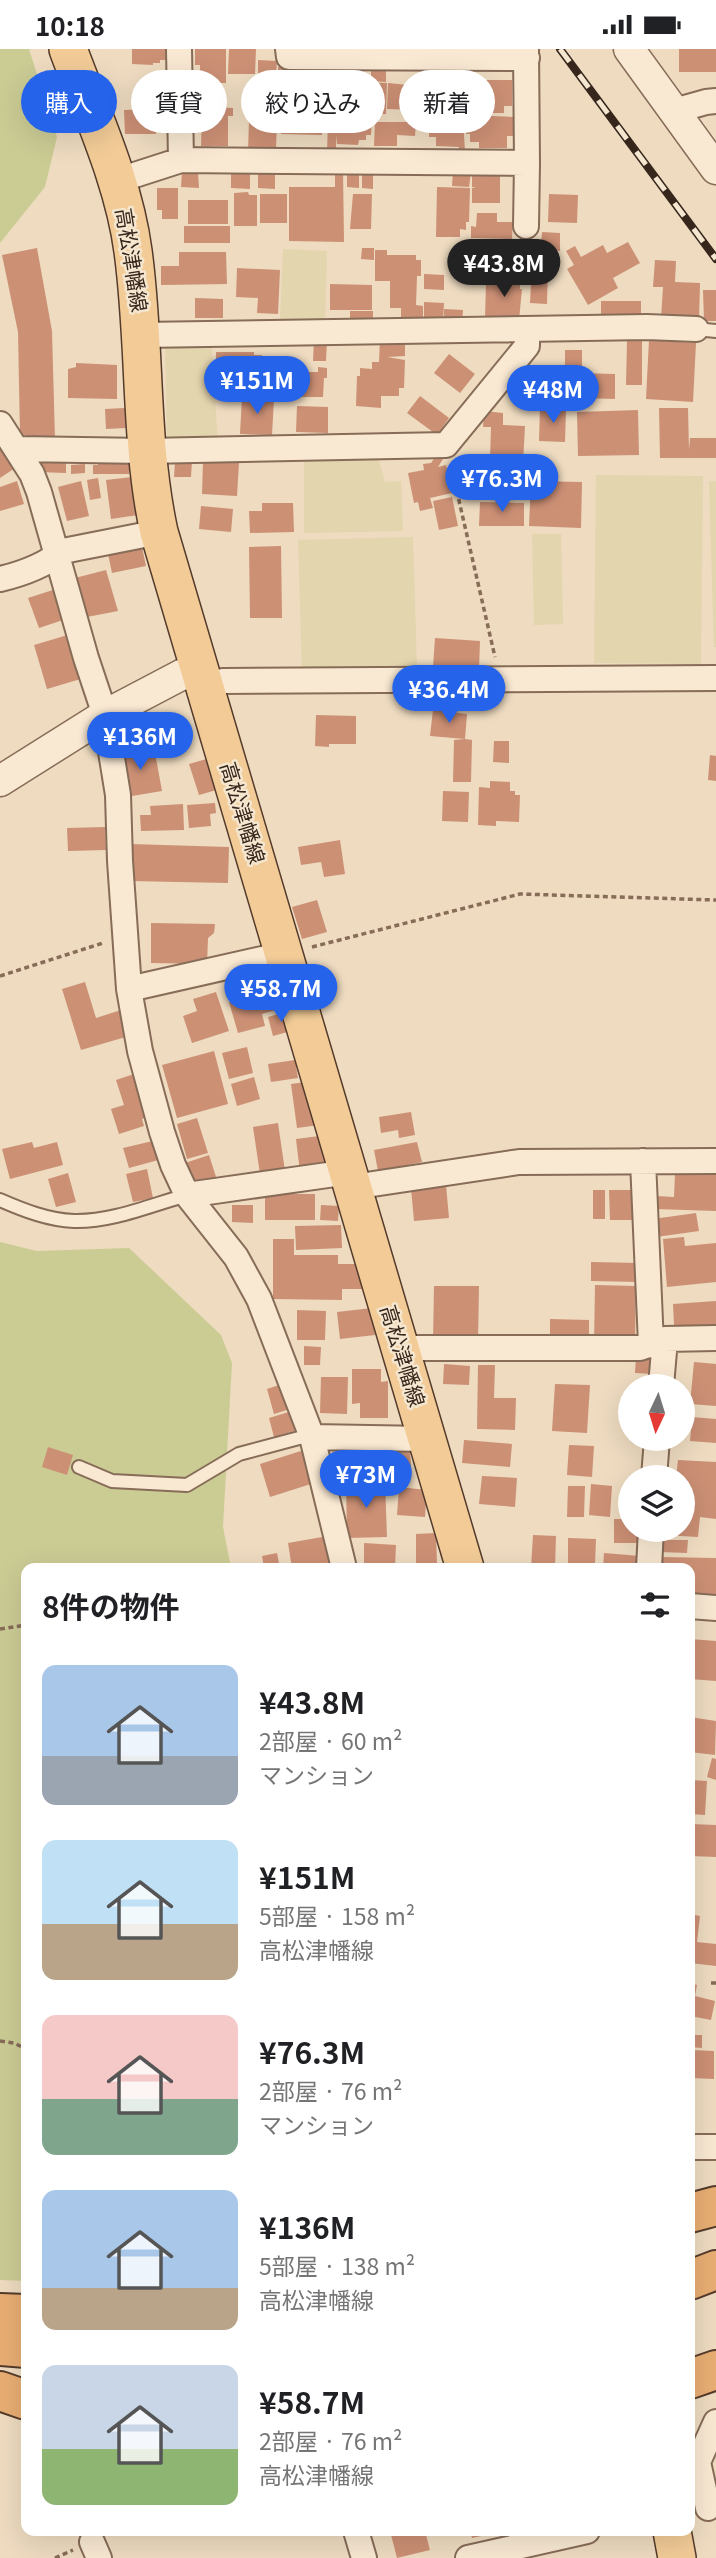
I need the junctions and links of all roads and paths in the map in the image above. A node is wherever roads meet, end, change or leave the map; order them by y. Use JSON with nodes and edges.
{"nodes":[{"id":1,"x":68,"y":49,"type":"edge"},
{"id":2,"x":179,"y":49,"type":"edge"},
{"id":3,"x":288,"y":49,"type":"edge"},
{"id":4,"x":629,"y":49,"type":"edge"},
{"id":5,"x":526,"y":53,"type":"edge"},
{"id":6,"x":716,"y":101,"type":"edge"},
{"id":7,"x":674,"y":111,"type":"junction"},
{"id":8,"x":181,"y":160,"type":"junction"},
{"id":9,"x":527,"y":163,"type":"junction"},
{"id":10,"x":716,"y":169,"type":"edge"},
{"id":11,"x":116,"y":181,"type":"junction"},
{"id":12,"x":526,"y":226,"type":"dead end"},
{"id":13,"x":527,"y":330,"type":"junction"},
{"id":14,"x":706,"y":330,"type":"edge"},
{"id":15,"x":142,"y":335,"type":"junction"},
{"id":16,"x":0,"y":424,"type":"edge"},
{"id":17,"x":446,"y":445,"type":"junction"},
{"id":18,"x":18,"y":449,"type":"junction"},
{"id":19,"x":146,"y":451,"type":"junction"},
{"id":20,"x":159,"y":532,"type":"junction"},
{"id":21,"x":58,"y":555,"type":"junction"},
{"id":22,"x":0,"y":579,"type":"edge"},
{"id":23,"x":202,"y":678,"type":"junction"},
{"id":24,"x":716,"y":678,"type":"edge"},
{"id":25,"x":500,"y":679,"type":"junction"},
{"id":26,"x":105,"y":715,"type":"junction"},
{"id":27,"x":0,"y":781,"type":"edge"},
{"id":28,"x":716,"y":900,"type":"edge"},
{"id":29,"x":125,"y":936,"type":"junction"},
{"id":30,"x":284,"y":954,"type":"junction"},
{"id":31,"x":0,"y":976,"type":"edge"},
{"id":32,"x":129,"y":989,"type":"junction"},
{"id":33,"x":643,"y":1161,"type":"junction"},
{"id":34,"x":716,"y":1161,"type":"edge"},
{"id":35,"x":351,"y":1179,"type":"junction"},
{"id":36,"x":187,"y":1195,"type":"junction"},
{"id":37,"x":0,"y":1200,"type":"edge"},
{"id":38,"x":716,"y":1338,"type":"edge"},
{"id":39,"x":651,"y":1344,"type":"junction"},
{"id":40,"x":400,"y":1347,"type":"junction"},
{"id":41,"x":662,"y":1374,"type":"edge"},
{"id":42,"x":312,"y":1437,"type":"junction"},
{"id":43,"x":427,"y":1439,"type":"junction"},
{"id":44,"x":79,"y":1467,"type":"dead end"},
{"id":45,"x":650,"y":1542,"type":"edge"},
{"id":46,"x":343,"y":1563,"type":"edge"},
{"id":47,"x":464,"y":1563,"type":"edge"},
{"id":48,"x":649,"y":1563,"type":"edge"},
{"id":49,"x":695,"y":1606,"type":"edge"},
{"id":50,"x":716,"y":1608,"type":"edge"},
{"id":51,"x":21,"y":1626,"type":"edge"},
{"id":52,"x":0,"y":1629,"type":"edge"},
{"id":53,"x":0,"y":2041,"type":"edge"},
{"id":54,"x":21,"y":2047,"type":"edge"},
{"id":55,"x":695,"y":2147,"type":"edge"},
{"id":56,"x":716,"y":2147,"type":"edge"},
{"id":57,"x":716,"y":2206,"type":"edge"},
{"id":58,"x":695,"y":2212,"type":"edge"},
{"id":59,"x":716,"y":2270,"type":"edge"},
{"id":60,"x":695,"y":2278,"type":"edge"},
{"id":61,"x":0,"y":2313,"type":"edge"},
{"id":62,"x":21,"y":2314,"type":"edge"},
{"id":63,"x":0,"y":2346,"type":"edge"},
{"id":64,"x":21,"y":2348,"type":"edge"},
{"id":65,"x":716,"y":2370,"type":"edge"},
{"id":66,"x":695,"y":2377,"type":"edge"},
{"id":67,"x":0,"y":2391,"type":"edge"},
{"id":68,"x":21,"y":2398,"type":"edge"},
{"id":69,"x":716,"y":2422,"type":"edge"},
{"id":70,"x":704,"y":2509,"type":"edge"},
{"id":71,"x":357,"y":2536,"type":"edge"},
{"id":72,"x":565,"y":2536,"type":"edge"},
{"id":73,"x":673,"y":2536,"type":"edge"},
{"id":74,"x":364,"y":2558,"type":"edge"},
{"id":75,"x":468,"y":2558,"type":"edge"},
{"id":76,"x":677,"y":2558,"type":"edge"}],
"edges":[{"from":1,"to":11,"type":"main road","name":"高松津幡線"},
{"from":2,"to":8,"type":"street"},
{"from":3,"to":5,"type":"street"},
{"from":4,"to":7,"type":"street"},
{"from":5,"to":9,"type":"street"},
{"from":6,"to":7,"type":"street"},
{"from":7,"to":10,"type":"street"},
{"from":8,"to":9,"type":"street"},
{"from":8,"to":11,"type":"street"},
{"from":9,"to":12,"type":"street"},
{"from":11,"to":15,"type":"main road","name":"高松津幡線"},
{"from":13,"to":14,"type":"street"},
{"from":13,"to":15,"type":"street"},
{"from":13,"to":17,"type":"street"},
{"from":15,"to":19,"type":"main road","name":"高松津幡線"},
{"from":16,"to":18,"type":"street"},
{"from":17,"to":19,"type":"street"},
{"from":17,"to":25,"type":"path"},
{"from":18,"to":19,"type":"street"},
{"from":18,"to":21,"type":"street"},
{"from":19,"to":20,"type":"main road","name":"高松津幡線"},
{"from":20,"to":21,"type":"street"},
{"from":20,"to":23,"type":"main road","name":"高松津幡線"},
{"from":21,"to":22,"type":"street"},
{"from":21,"to":26,"type":"street"},
{"from":23,"to":25,"type":"street"},
{"from":23,"to":26,"type":"street"},
{"from":23,"to":30,"type":"main road","name":"高松津幡線"},
{"from":24,"to":25,"type":"street"},
{"from":26,"to":27,"type":"street"},
{"from":26,"to":29,"type":"street"},
{"from":28,"to":30,"type":"path"},
{"from":29,"to":31,"type":"path"},
{"from":29,"to":32,"type":"street"},
{"from":30,"to":32,"type":"street"},
{"from":30,"to":35,"type":"main road","name":"高松津幡線"},
{"from":32,"to":36,"type":"street"},
{"from":33,"to":34,"type":"street"},
{"from":33,"to":35,"type":"street"},
{"from":33,"to":39,"type":"street"},
{"from":35,"to":36,"type":"street"},
{"from":35,"to":40,"type":"main road","name":"高松津幡線"},
{"from":36,"to":37,"type":"lane"},
{"from":36,"to":42,"type":"street"},
{"from":38,"to":39,"type":"street"},
{"from":39,"to":40,"type":"street"},
{"from":39,"to":41,"type":"street"},
{"from":40,"to":43,"type":"main road","name":"高松津幡線"},
{"from":42,"to":43,"type":"street"},
{"from":42,"to":44,"type":"lane"},
{"from":42,"to":46,"type":"street"},
{"from":43,"to":47,"type":"main road","name":"高松津幡線"},
{"from":45,"to":48,"type":"street"},
{"from":49,"to":50,"type":"street"},
{"from":51,"to":52,"type":"path"},
{"from":53,"to":54,"type":"path"},
{"from":55,"to":56,"type":"street"},
{"from":57,"to":58,"type":"highway"},
{"from":59,"to":60,"type":"highway"},
{"from":61,"to":62,"type":"highway"},
{"from":63,"to":64,"type":"highway"},
{"from":65,"to":66,"type":"highway"},
{"from":67,"to":68,"type":"highway"},
{"from":69,"to":70,"type":"street"},
{"from":71,"to":74,"type":"street"},
{"from":72,"to":75,"type":"street"},
{"from":73,"to":76,"type":"main road"}]}
